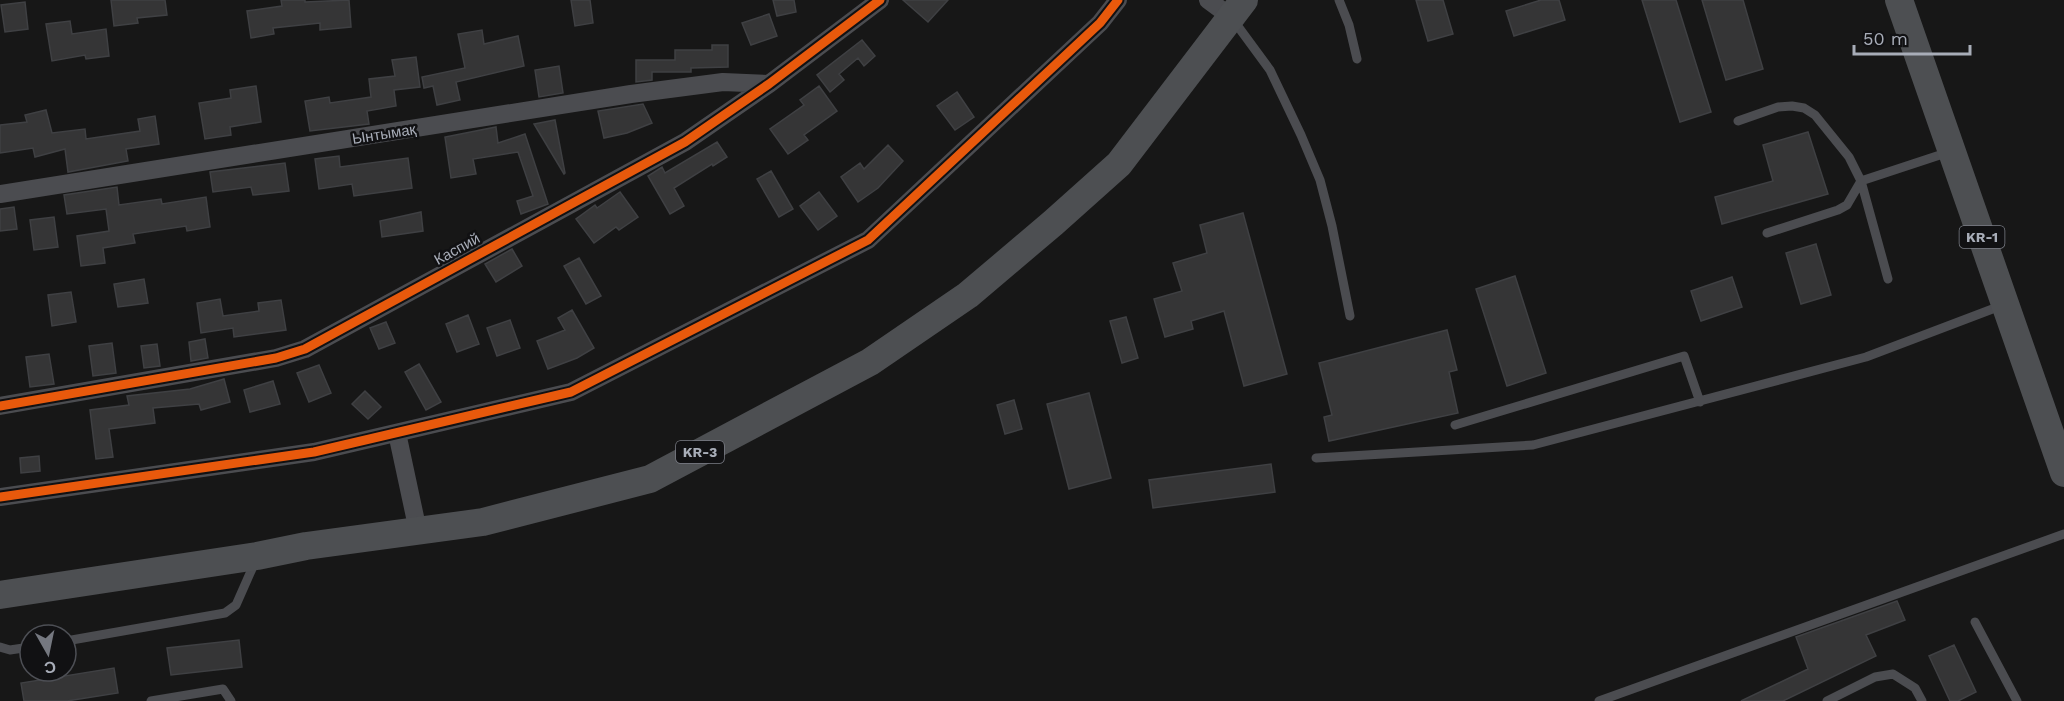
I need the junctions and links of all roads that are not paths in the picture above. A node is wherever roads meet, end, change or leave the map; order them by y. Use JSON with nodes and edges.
{"nodes":[{"id":1,"x":880,"y":0,"type":"edge"},
{"id":2,"x":1118,"y":0,"type":"edge"},
{"id":3,"x":1208,"y":0,"type":"edge"},
{"id":4,"x":1339,"y":0,"type":"edge"},
{"id":5,"x":1899,"y":0,"type":"edge"},
{"id":6,"x":1238,"y":9,"type":"edge"},
{"id":7,"x":1357,"y":59,"type":"dead end"},
{"id":8,"x":769,"y":84,"type":"junction"},
{"id":9,"x":1738,"y":120,"type":"dead end"},
{"id":10,"x":1952,"y":150,"type":"junction"},
{"id":11,"x":1861,"y":182,"type":"junction"},
{"id":12,"x":0,"y":194,"type":"edge"},
{"id":13,"x":1767,"y":233,"type":"dead end"},
{"id":14,"x":1888,"y":279,"type":"dead end"},
{"id":15,"x":2005,"y":304,"type":"junction"},
{"id":16,"x":1350,"y":316,"type":"dead end"},
{"id":17,"x":1700,"y":402,"type":"junction"},
{"id":18,"x":0,"y":406,"type":"edge"},
{"id":19,"x":1455,"y":425,"type":"dead end"},
{"id":20,"x":397,"y":433,"type":"junction"},
{"id":21,"x":1316,"y":458,"type":"dead end"},
{"id":22,"x":2064,"y":473,"type":"edge"},
{"id":23,"x":0,"y":497,"type":"edge"},
{"id":24,"x":418,"y":531,"type":"junction"},
{"id":25,"x":2064,"y":534,"type":"edge"},
{"id":26,"x":257,"y":556,"type":"junction"},
{"id":27,"x":0,"y":595,"type":"edge"},
{"id":28,"x":1975,"y":622,"type":"dead end"},
{"id":29,"x":78,"y":639,"type":"edge"},
{"id":30,"x":0,"y":647,"type":"edge"},
{"id":31,"x":18,"y":649,"type":"edge"},
{"id":32,"x":151,"y":701,"type":"edge"},
{"id":33,"x":231,"y":701,"type":"edge"},
{"id":34,"x":1599,"y":701,"type":"edge"},
{"id":35,"x":1827,"y":701,"type":"edge"},
{"id":36,"x":1922,"y":701,"type":"edge"},
{"id":37,"x":2017,"y":701,"type":"edge"}],
"edges":[{"from":1,"to":8,"type":"street","name":"Каспий"},
{"from":2,"to":20,"type":"street"},
{"from":3,"to":6,"type":"street"},
{"from":4,"to":7,"type":"lane"},
{"from":5,"to":10,"type":"main road","number":"KR-1"},
{"from":6,"to":16,"type":"lane"},
{"from":6,"to":24,"type":"main road","number":"KR-3"},
{"from":8,"to":12,"type":"street","name":"Ынтымақ"},
{"from":8,"to":18,"type":"street","name":"Каспий"},
{"from":9,"to":11,"type":"lane"},
{"from":10,"to":11,"type":"lane"},
{"from":10,"to":15,"type":"main road","number":"KR-1"},
{"from":11,"to":13,"type":"lane"},
{"from":11,"to":14,"type":"lane"},
{"from":15,"to":17,"type":"lane"},
{"from":15,"to":22,"type":"main road","number":"KR-1"},
{"from":17,"to":19,"type":"lane"},
{"from":17,"to":21,"type":"lane"},
{"from":20,"to":23,"type":"street"},
{"from":20,"to":24,"type":"street"},
{"from":24,"to":26,"type":"main road","number":"KR-3"},
{"from":25,"to":34,"type":"lane"},
{"from":26,"to":27,"type":"main road","number":"KR-3"},
{"from":26,"to":29,"type":"lane"},
{"from":28,"to":37,"type":"lane"},
{"from":30,"to":31,"type":"lane"},
{"from":32,"to":33,"type":"lane"},
{"from":35,"to":36,"type":"lane"}]}
